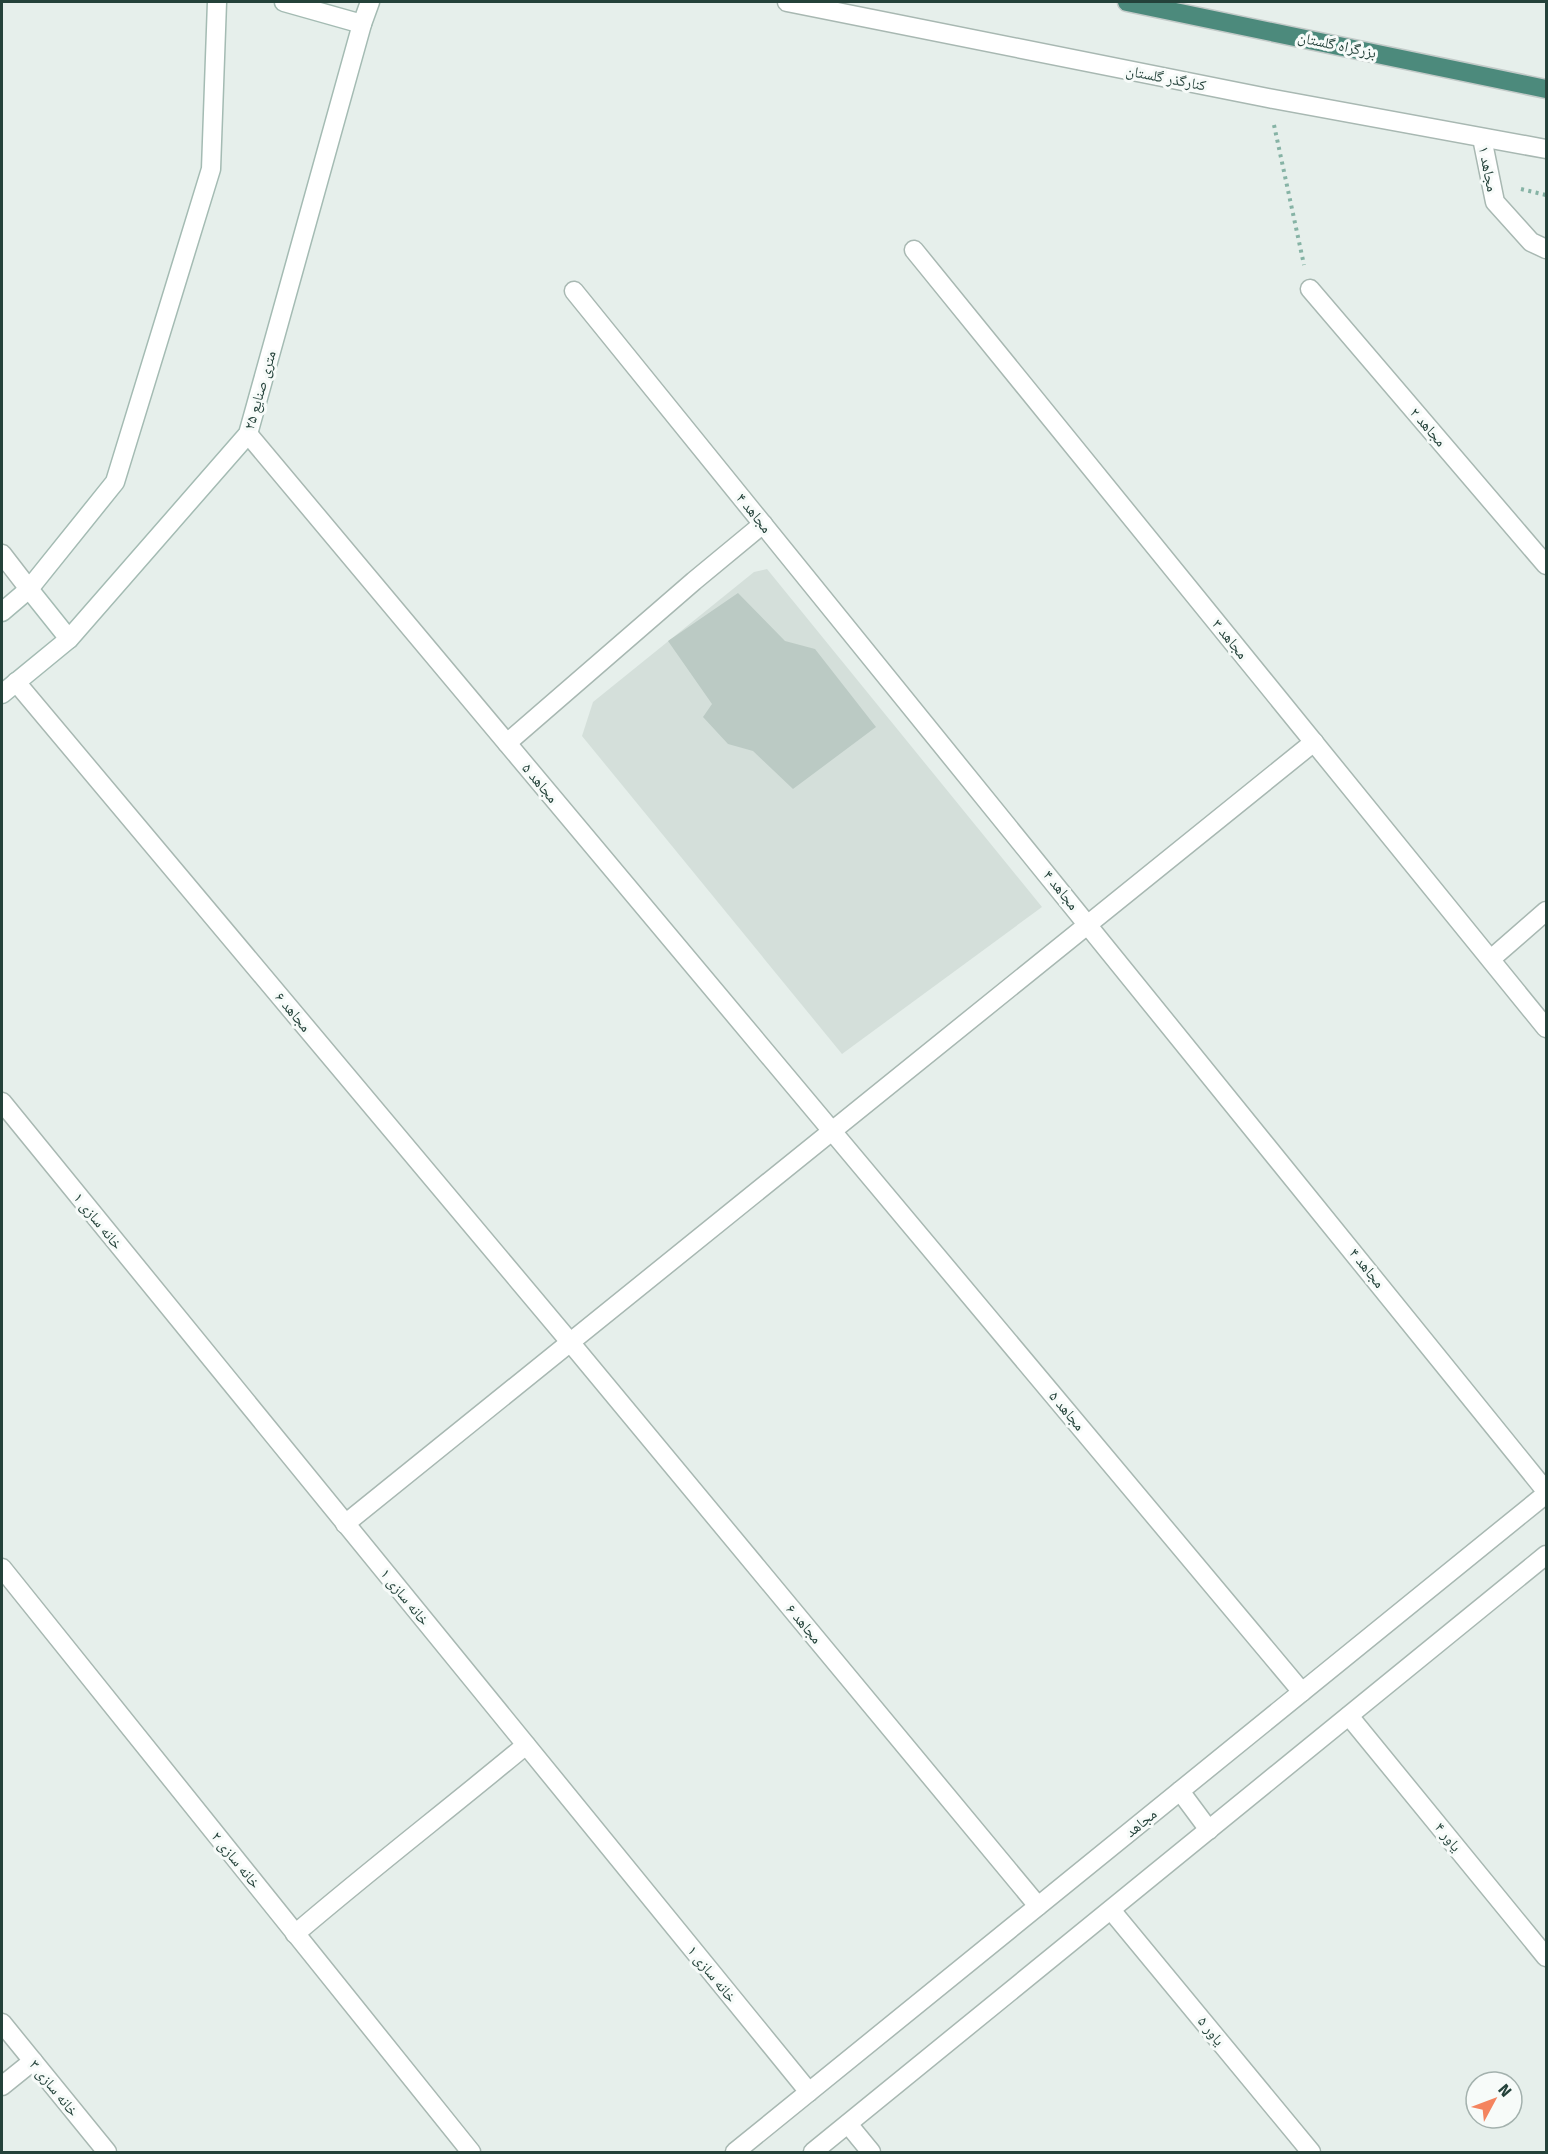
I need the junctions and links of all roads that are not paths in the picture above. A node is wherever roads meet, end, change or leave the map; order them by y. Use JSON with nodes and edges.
{"nodes":[{"id":1,"x":218,"y":2,"type":"edge"},
{"id":2,"x":284,"y":2,"type":"edge"},
{"id":3,"x":370,"y":2,"type":"edge"},
{"id":4,"x":787,"y":2,"type":"edge"},
{"id":5,"x":1127,"y":2,"type":"edge"},
{"id":6,"x":362,"y":24,"type":"junction"},
{"id":7,"x":1546,"y":89,"type":"edge"},
{"id":8,"x":1482,"y":138,"type":"junction"},
{"id":9,"x":1546,"y":149,"type":"edge"},
{"id":10,"x":1546,"y":249,"type":"edge"},
{"id":11,"x":914,"y":250,"type":"dead end"},
{"id":12,"x":1310,"y":289,"type":"road end"},
{"id":13,"x":574,"y":291,"type":"dead end"},
{"id":14,"x":248,"y":434,"type":"junction"},
{"id":15,"x":763,"y":524,"type":"junction"},
{"id":16,"x":2,"y":554,"type":"edge"},
{"id":17,"x":1546,"y":565,"type":"edge"},
{"id":18,"x":29,"y":588,"type":"junction"},
{"id":19,"x":2,"y":612,"type":"edge"},
{"id":20,"x":69,"y":639,"type":"junction"},
{"id":21,"x":16,"y":682,"type":"junction"},
{"id":22,"x":2,"y":694,"type":"edge"},
{"id":23,"x":1314,"y":742,"type":"junction"},
{"id":24,"x":507,"y":743,"type":"junction"},
{"id":25,"x":1546,"y":911,"type":"edge"},
{"id":26,"x":1089,"y":924,"type":"junction"},
{"id":27,"x":1491,"y":959,"type":"junction"},
{"id":28,"x":1546,"y":1028,"type":"edge"},
{"id":29,"x":2,"y":1102,"type":"edge"},
{"id":30,"x":832,"y":1131,"type":"junction"},
{"id":31,"x":570,"y":1342,"type":"junction"},
{"id":32,"x":1546,"y":1492,"type":"edge"},
{"id":33,"x":345,"y":1524,"type":"junction"},
{"id":34,"x":1546,"y":1555,"type":"edge"},
{"id":35,"x":2,"y":1568,"type":"edge"},
{"id":36,"x":1302,"y":1692,"type":"junction"},
{"id":37,"x":1349,"y":1716,"type":"junction"},
{"id":38,"x":526,"y":1745,"type":"junction"},
{"id":39,"x":1180,"y":1791,"type":"junction"},
{"id":40,"x":1209,"y":1830,"type":"junction"},
{"id":41,"x":1038,"y":1906,"type":"junction"},
{"id":42,"x":1111,"y":1910,"type":"junction"},
{"id":43,"x":295,"y":1934,"type":"junction"},
{"id":44,"x":1546,"y":1957,"type":"edge"},
{"id":45,"x":2,"y":2023,"type":"edge"},
{"id":46,"x":33,"y":2061,"type":"junction"},
{"id":47,"x":2,"y":2086,"type":"edge"},
{"id":48,"x":809,"y":2092,"type":"junction"},
{"id":49,"x":848,"y":2124,"type":"junction"},
{"id":50,"x":107,"y":2152,"type":"edge"},
{"id":51,"x":471,"y":2152,"type":"edge"},
{"id":52,"x":735,"y":2152,"type":"edge"},
{"id":53,"x":813,"y":2152,"type":"edge"},
{"id":54,"x":871,"y":2152,"type":"edge"},
{"id":55,"x":1311,"y":2152,"type":"edge"}],
"edges":[{"from":1,"to":18,"type":"street"},
{"from":2,"to":6,"type":"street"},
{"from":3,"to":6,"type":"street","name":"۲۵ متری صنایع"},
{"from":4,"to":8,"type":"street","name":"کنارگذر گلستان"},
{"from":5,"to":7,"type":"highway","name":"بزرگراه گلستان"},
{"from":6,"to":14,"type":"street","name":"۲۵ متری صنایع"},
{"from":8,"to":9,"type":"street","name":"کنارگذر گلستان"},
{"from":8,"to":10,"type":"street","name":"۱ مجاهد"},
{"from":11,"to":23,"type":"street","name":"مجاهد ۳"},
{"from":12,"to":17,"type":"street","name":"مجاهد ۲"},
{"from":13,"to":15,"type":"street","name":"مجاهد ۴"},
{"from":14,"to":20,"type":"street","name":"۲۵ متری صنایع"},
{"from":14,"to":24,"type":"street","name":"۵ مجاهد"},
{"from":15,"to":24,"type":"street"},
{"from":15,"to":26,"type":"street","name":"مجاهد ۴"},
{"from":16,"to":18,"type":"street"},
{"from":18,"to":19,"type":"street"},
{"from":18,"to":20,"type":"street"},
{"from":20,"to":21,"type":"street","name":"۲۵ متری صنایع"},
{"from":21,"to":22,"type":"street","name":"۲۵ متری صنایع"},
{"from":21,"to":31,"type":"street","name":"۶ مجاهد"},
{"from":23,"to":26,"type":"street"},
{"from":23,"to":27,"type":"street","name":"مجاهد ۳"},
{"from":24,"to":30,"type":"street","name":"۵ مجاهد"},
{"from":25,"to":27,"type":"street"},
{"from":26,"to":30,"type":"street"},
{"from":26,"to":32,"type":"street","name":"مجاهد ۴"},
{"from":27,"to":28,"type":"street","name":"مجاهد ۳"},
{"from":29,"to":33,"type":"street","name":"خانه سازی ۱"},
{"from":30,"to":31,"type":"street"},
{"from":30,"to":36,"type":"street","name":"مجاهد ۵"},
{"from":31,"to":33,"type":"street"},
{"from":31,"to":41,"type":"street","name":"مجاهد ۶"},
{"from":32,"to":36,"type":"street","name":"مجاهد"},
{"from":33,"to":38,"type":"street","name":"خانه سازی ۱"},
{"from":34,"to":37,"type":"street"},
{"from":35,"to":43,"type":"street","name":"خانه سازی ۲"},
{"from":36,"to":39,"type":"street","name":"مجاهد"},
{"from":37,"to":40,"type":"street"},
{"from":37,"to":44,"type":"street","name":"یاور ۴"},
{"from":38,"to":43,"type":"street"},
{"from":38,"to":48,"type":"street","name":"خانه سازی ۱"},
{"from":39,"to":40,"type":"street"},
{"from":39,"to":41,"type":"street","name":"مجاهد"},
{"from":40,"to":42,"type":"street"},
{"from":41,"to":48,"type":"street","name":"مجاهد"},
{"from":42,"to":49,"type":"street"},
{"from":42,"to":55,"type":"street","name":"یاور ۵"},
{"from":43,"to":51,"type":"street","name":"خانه سازی ۲"},
{"from":45,"to":46,"type":"street","name":"خانه سازی ۳"},
{"from":46,"to":47,"type":"street"},
{"from":46,"to":50,"type":"street","name":"خانه سازی ۳"},
{"from":48,"to":52,"type":"street","name":"مجاهد"},
{"from":49,"to":53,"type":"street"},
{"from":49,"to":54,"type":"street"}]}
